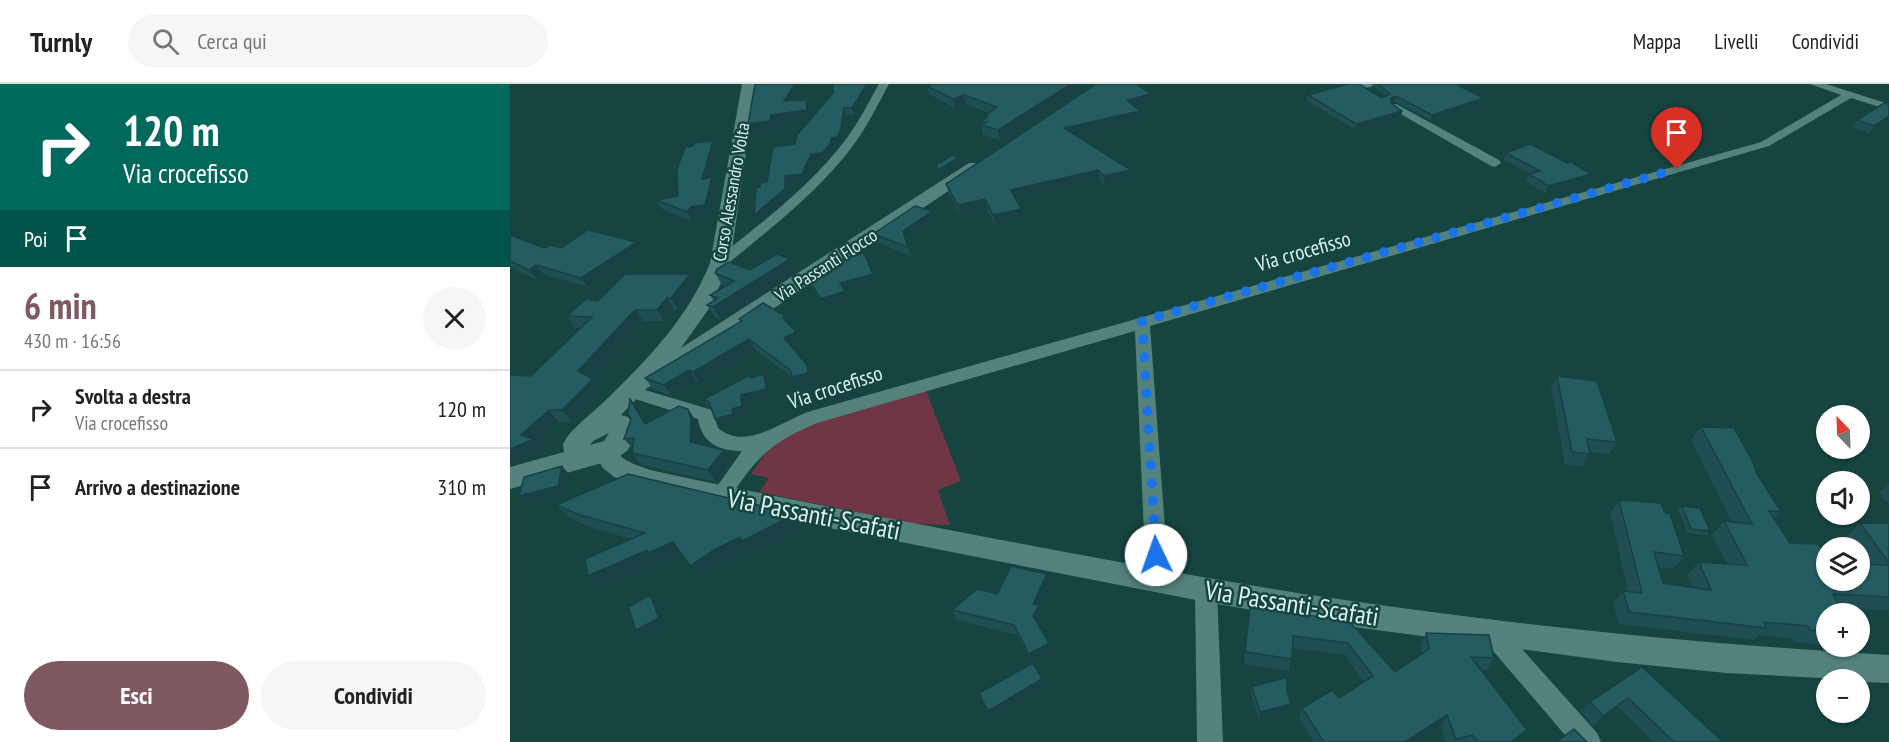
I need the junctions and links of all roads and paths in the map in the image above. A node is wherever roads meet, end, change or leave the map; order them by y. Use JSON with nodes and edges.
{"nodes":[{"id":1,"x":749,"y":84,"type":"edge"},
{"id":2,"x":884,"y":84,"type":"edge"},
{"id":3,"x":1815,"y":84,"type":"edge"},
{"id":4,"x":1850,"y":95,"type":"junction"},
{"id":5,"x":1396,"y":107,"type":"edge"},
{"id":6,"x":1889,"y":107,"type":"edge"},
{"id":7,"x":988,"y":158,"type":"edge"},
{"id":8,"x":1495,"y":163,"type":"dead end"},
{"id":9,"x":720,"y":263,"type":"junction"},
{"id":10,"x":1142,"y":321,"type":"junction"},
{"id":11,"x":637,"y":388,"type":"junction"},
{"id":12,"x":763,"y":440,"type":"junction"},
{"id":13,"x":590,"y":444,"type":"junction"},
{"id":14,"x":510,"y":477,"type":"edge"},
{"id":15,"x":721,"y":495,"type":"junction"},
{"id":16,"x":1152,"y":580,"type":"junction"},
{"id":17,"x":1206,"y":590,"type":"junction"},
{"id":18,"x":1490,"y":630,"type":"junction"},
{"id":19,"x":1889,"y":669,"type":"edge"},
{"id":20,"x":1210,"y":742,"type":"edge"},
{"id":21,"x":1588,"y":742,"type":"edge"}],
"edges":[{"from":1,"to":9,"type":"main road","name":"Corso Alessandro Volta"},
{"from":2,"to":9,"type":"street"},
{"from":3,"to":4,"type":"street"},
{"from":4,"to":6,"type":"street"},
{"from":4,"to":10,"type":"street","name":"Via crocefisso"},
{"from":5,"to":8,"type":"street"},
{"from":7,"to":11,"type":"main road","name":"Via Passanti Flocco"},
{"from":9,"to":11,"type":"main road","name":"Corso Alessandro Volta"},
{"from":10,"to":12,"type":"street","name":"Via crocefisso"},
{"from":10,"to":16,"type":"street"},
{"from":11,"to":12,"type":"street","name":"Via crocefisso"},
{"from":11,"to":13,"type":"main road"},
{"from":11,"to":13,"type":"main road"},
{"from":12,"to":15,"type":"street","name":"Via crocefisso"},
{"from":13,"to":14,"type":"main road"},
{"from":13,"to":15,"type":"street","name":"Via Passanti-Scafati"},
{"from":15,"to":16,"type":"street","name":"Via Passanti-Scafati"},
{"from":16,"to":17,"type":"street","name":"Via Passanti-Scafati"},
{"from":17,"to":18,"type":"street","name":"Via Passanti-Scafati"},
{"from":17,"to":20,"type":"street"},
{"from":18,"to":19,"type":"street","name":"Via Passanti-Scafati"},
{"from":18,"to":21,"type":"street"}]}
